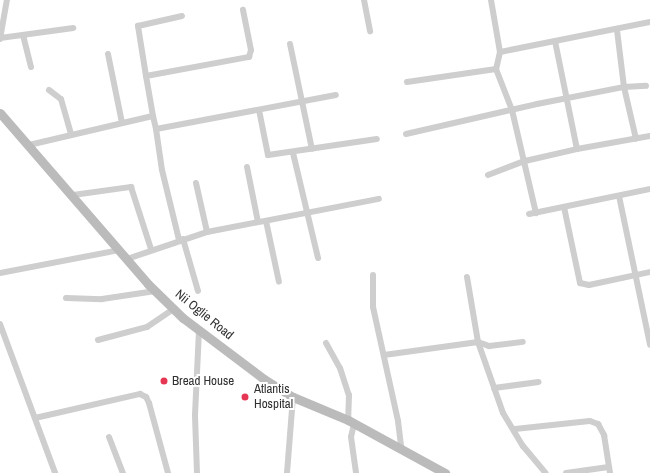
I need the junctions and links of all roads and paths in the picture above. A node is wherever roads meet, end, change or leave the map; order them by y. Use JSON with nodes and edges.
{"nodes":[{"id":1,"x":7,"y":0,"type":"edge"},
{"id":2,"x":364,"y":0,"type":"edge"},
{"id":3,"x":491,"y":0,"type":"edge"},
{"id":4,"x":243,"y":10,"type":"dead end"},
{"id":5,"x":182,"y":16,"type":"dead end"},
{"id":6,"x":650,"y":22,"type":"edge"},
{"id":7,"x":73,"y":28,"type":"dead end"},
{"id":8,"x":617,"y":30,"type":"junction"},
{"id":9,"x":370,"y":31,"type":"dead end"},
{"id":10,"x":23,"y":35,"type":"junction"},
{"id":11,"x":0,"y":39,"type":"edge"},
{"id":12,"x":554,"y":41,"type":"junction"},
{"id":13,"x":290,"y":44,"type":"dead end"},
{"id":14,"x":500,"y":52,"type":"junction"},
{"id":15,"x":108,"y":54,"type":"dead end"},
{"id":16,"x":31,"y":67,"type":"dead end"},
{"id":17,"x":496,"y":69,"type":"junction"},
{"id":18,"x":146,"y":76,"type":"junction"},
{"id":19,"x":407,"y":82,"type":"dead end"},
{"id":20,"x":646,"y":86,"type":"dead end"},
{"id":21,"x":624,"y":87,"type":"junction"},
{"id":22,"x":49,"y":90,"type":"dead end"},
{"id":23,"x":336,"y":95,"type":"dead end"},
{"id":24,"x":567,"y":98,"type":"junction"},
{"id":25,"x":303,"y":102,"type":"junction"},
{"id":26,"x":258,"y":110,"type":"junction"},
{"id":27,"x":512,"y":110,"type":"junction"},
{"id":28,"x":0,"y":113,"type":"edge"},
{"id":29,"x":153,"y":116,"type":"junction"},
{"id":30,"x":122,"y":123,"type":"junction"},
{"id":31,"x":156,"y":129,"type":"junction"},
{"id":32,"x":406,"y":134,"type":"dead end"},
{"id":33,"x":71,"y":135,"type":"junction"},
{"id":34,"x":650,"y":136,"type":"edge"},
{"id":35,"x":377,"y":138,"type":"dead end"},
{"id":36,"x":636,"y":139,"type":"junction"},
{"id":37,"x":29,"y":145,"type":"junction"},
{"id":38,"x":312,"y":149,"type":"junction"},
{"id":39,"x":577,"y":149,"type":"junction"},
{"id":40,"x":293,"y":153,"type":"junction"},
{"id":41,"x":525,"y":161,"type":"junction"},
{"id":42,"x":247,"y":167,"type":"dead end"},
{"id":43,"x":488,"y":175,"type":"dead end"},
{"id":44,"x":196,"y":183,"type":"dead end"},
{"id":45,"x":650,"y":189,"type":"edge"},
{"id":46,"x":73,"y":194,"type":"junction"},
{"id":47,"x":619,"y":196,"type":"junction"},
{"id":48,"x":379,"y":199,"type":"dead end"},
{"id":49,"x":564,"y":207,"type":"junction"},
{"id":50,"x":306,"y":213,"type":"junction"},
{"id":51,"x":536,"y":213,"type":"junction"},
{"id":52,"x":529,"y":214,"type":"dead end"},
{"id":53,"x":266,"y":221,"type":"junction"},
{"id":54,"x":258,"y":222,"type":"junction"},
{"id":55,"x":206,"y":232,"type":"junction"},
{"id":56,"x":181,"y":239,"type":"junction"},
{"id":57,"x":151,"y":249,"type":"junction"},
{"id":58,"x":119,"y":250,"type":"junction"},
{"id":59,"x":318,"y":258,"type":"dead end"},
{"id":60,"x":127,"y":259,"type":"junction"},
{"id":61,"x":650,"y":272,"type":"edge"},
{"id":62,"x":0,"y":273,"type":"edge"},
{"id":63,"x":372,"y":275,"type":"dead end"},
{"id":64,"x":637,"y":275,"type":"junction"},
{"id":65,"x":467,"y":277,"type":"dead end"},
{"id":66,"x":279,"y":282,"type":"dead end"},
{"id":67,"x":155,"y":291,"type":"junction"},
{"id":68,"x":198,"y":291,"type":"dead end"},
{"id":69,"x":66,"y":298,"type":"dead end"},
{"id":70,"x":174,"y":309,"type":"junction"},
{"id":71,"x":0,"y":324,"type":"edge"},
{"id":72,"x":198,"y":330,"type":"junction"},
{"id":73,"x":98,"y":340,"type":"dead end"},
{"id":74,"x":478,"y":342,"type":"junction"},
{"id":75,"x":523,"y":342,"type":"dead end"},
{"id":76,"x":326,"y":343,"type":"dead end"},
{"id":77,"x":650,"y":345,"type":"edge"},
{"id":78,"x":384,"y":355,"type":"junction"},
{"id":79,"x":539,"y":382,"type":"dead end"},
{"id":80,"x":494,"y":388,"type":"junction"},
{"id":81,"x":293,"y":397,"type":"junction"},
{"id":82,"x":35,"y":418,"type":"junction"},
{"id":83,"x":351,"y":422,"type":"junction"},
{"id":84,"x":515,"y":429,"type":"junction"},
{"id":85,"x":109,"y":437,"type":"dead end"},
{"id":86,"x":401,"y":448,"type":"junction"},
{"id":87,"x":610,"y":470,"type":"edge"},
{"id":88,"x":55,"y":473,"type":"edge"},
{"id":89,"x":123,"y":473,"type":"edge"},
{"id":90,"x":168,"y":473,"type":"edge"},
{"id":91,"x":197,"y":473,"type":"edge"},
{"id":92,"x":287,"y":473,"type":"edge"},
{"id":93,"x":356,"y":473,"type":"edge"},
{"id":94,"x":445,"y":473,"type":"edge"},
{"id":95,"x":546,"y":473,"type":"edge"},
{"id":96,"x":566,"y":473,"type":"edge"}],
"edges":[{"from":1,"to":11,"type":"street"},
{"from":2,"to":9,"type":"street"},
{"from":3,"to":14,"type":"street"},
{"from":4,"to":18,"type":"street"},
{"from":5,"to":18,"type":"street"},
{"from":6,"to":8,"type":"street"},
{"from":7,"to":10,"type":"street"},
{"from":8,"to":12,"type":"street"},
{"from":8,"to":21,"type":"street"},
{"from":10,"to":11,"type":"street"},
{"from":10,"to":16,"type":"street"},
{"from":12,"to":14,"type":"street"},
{"from":12,"to":24,"type":"street"},
{"from":13,"to":25,"type":"street"},
{"from":14,"to":17,"type":"street"},
{"from":15,"to":30,"type":"street"},
{"from":17,"to":19,"type":"street"},
{"from":17,"to":27,"type":"street"},
{"from":18,"to":29,"type":"street"},
{"from":20,"to":21,"type":"street"},
{"from":21,"to":24,"type":"street"},
{"from":21,"to":36,"type":"street"},
{"from":22,"to":33,"type":"street"},
{"from":23,"to":25,"type":"street"},
{"from":24,"to":27,"type":"street"},
{"from":24,"to":39,"type":"street"},
{"from":25,"to":26,"type":"street"},
{"from":25,"to":38,"type":"street"},
{"from":26,"to":31,"type":"street"},
{"from":26,"to":40,"type":"street"},
{"from":27,"to":32,"type":"street"},
{"from":27,"to":41,"type":"street"},
{"from":28,"to":37,"type":"street","name":"Nii Oglie Road"},
{"from":29,"to":30,"type":"street"},
{"from":29,"to":31,"type":"street"},
{"from":30,"to":33,"type":"street"},
{"from":31,"to":56,"type":"street"},
{"from":33,"to":37,"type":"street"},
{"from":34,"to":36,"type":"street"},
{"from":35,"to":38,"type":"street"},
{"from":36,"to":39,"type":"street"},
{"from":37,"to":46,"type":"street","name":"Nii Oglie Road"},
{"from":38,"to":40,"type":"street"},
{"from":39,"to":41,"type":"street"},
{"from":40,"to":50,"type":"street"},
{"from":41,"to":43,"type":"street"},
{"from":41,"to":51,"type":"street"},
{"from":42,"to":54,"type":"street"},
{"from":44,"to":55,"type":"street"},
{"from":45,"to":47,"type":"street"},
{"from":46,"to":57,"type":"street"},
{"from":46,"to":58,"type":"street","name":"Nii Oglie Road"},
{"from":47,"to":49,"type":"street"},
{"from":47,"to":64,"type":"street"},
{"from":48,"to":50,"type":"street"},
{"from":49,"to":51,"type":"street"},
{"from":49,"to":64,"type":"street"},
{"from":50,"to":53,"type":"street"},
{"from":50,"to":59,"type":"street"},
{"from":51,"to":52,"type":"street"},
{"from":53,"to":54,"type":"street"},
{"from":53,"to":66,"type":"street"},
{"from":54,"to":55,"type":"street"},
{"from":55,"to":56,"type":"street"},
{"from":56,"to":57,"type":"street"},
{"from":56,"to":68,"type":"street"},
{"from":57,"to":60,"type":"street"},
{"from":58,"to":60,"type":"street","name":"Nii Oglie Road"},
{"from":58,"to":62,"type":"street"},
{"from":60,"to":67,"type":"street","name":"Nii Oglie Road"},
{"from":61,"to":64,"type":"street"},
{"from":63,"to":78,"type":"street"},
{"from":64,"to":77,"type":"street"},
{"from":65,"to":74,"type":"street"},
{"from":67,"to":69,"type":"street"},
{"from":67,"to":70,"type":"street","name":"Nii Oglie Road"},
{"from":70,"to":72,"type":"street","name":"Nii Oglie Road"},
{"from":70,"to":73,"type":"street"},
{"from":71,"to":82,"type":"street"},
{"from":72,"to":81,"type":"street","name":"Nii Oglie Road"},
{"from":72,"to":91,"type":"street"},
{"from":74,"to":75,"type":"street"},
{"from":74,"to":78,"type":"street"},
{"from":74,"to":80,"type":"street"},
{"from":76,"to":83,"type":"street"},
{"from":78,"to":86,"type":"street"},
{"from":79,"to":80,"type":"street"},
{"from":80,"to":84,"type":"street"},
{"from":81,"to":83,"type":"street","name":"Nii Oglie Road"},
{"from":81,"to":92,"type":"street"},
{"from":82,"to":88,"type":"street"},
{"from":82,"to":90,"type":"street"},
{"from":83,"to":86,"type":"street","name":"Nii Oglie Road"},
{"from":83,"to":93,"type":"street"},
{"from":84,"to":87,"type":"street"},
{"from":84,"to":95,"type":"street"},
{"from":85,"to":89,"type":"street"},
{"from":86,"to":94,"type":"street","name":"Nii Oglie Road"},
{"from":87,"to":96,"type":"street"}]}
